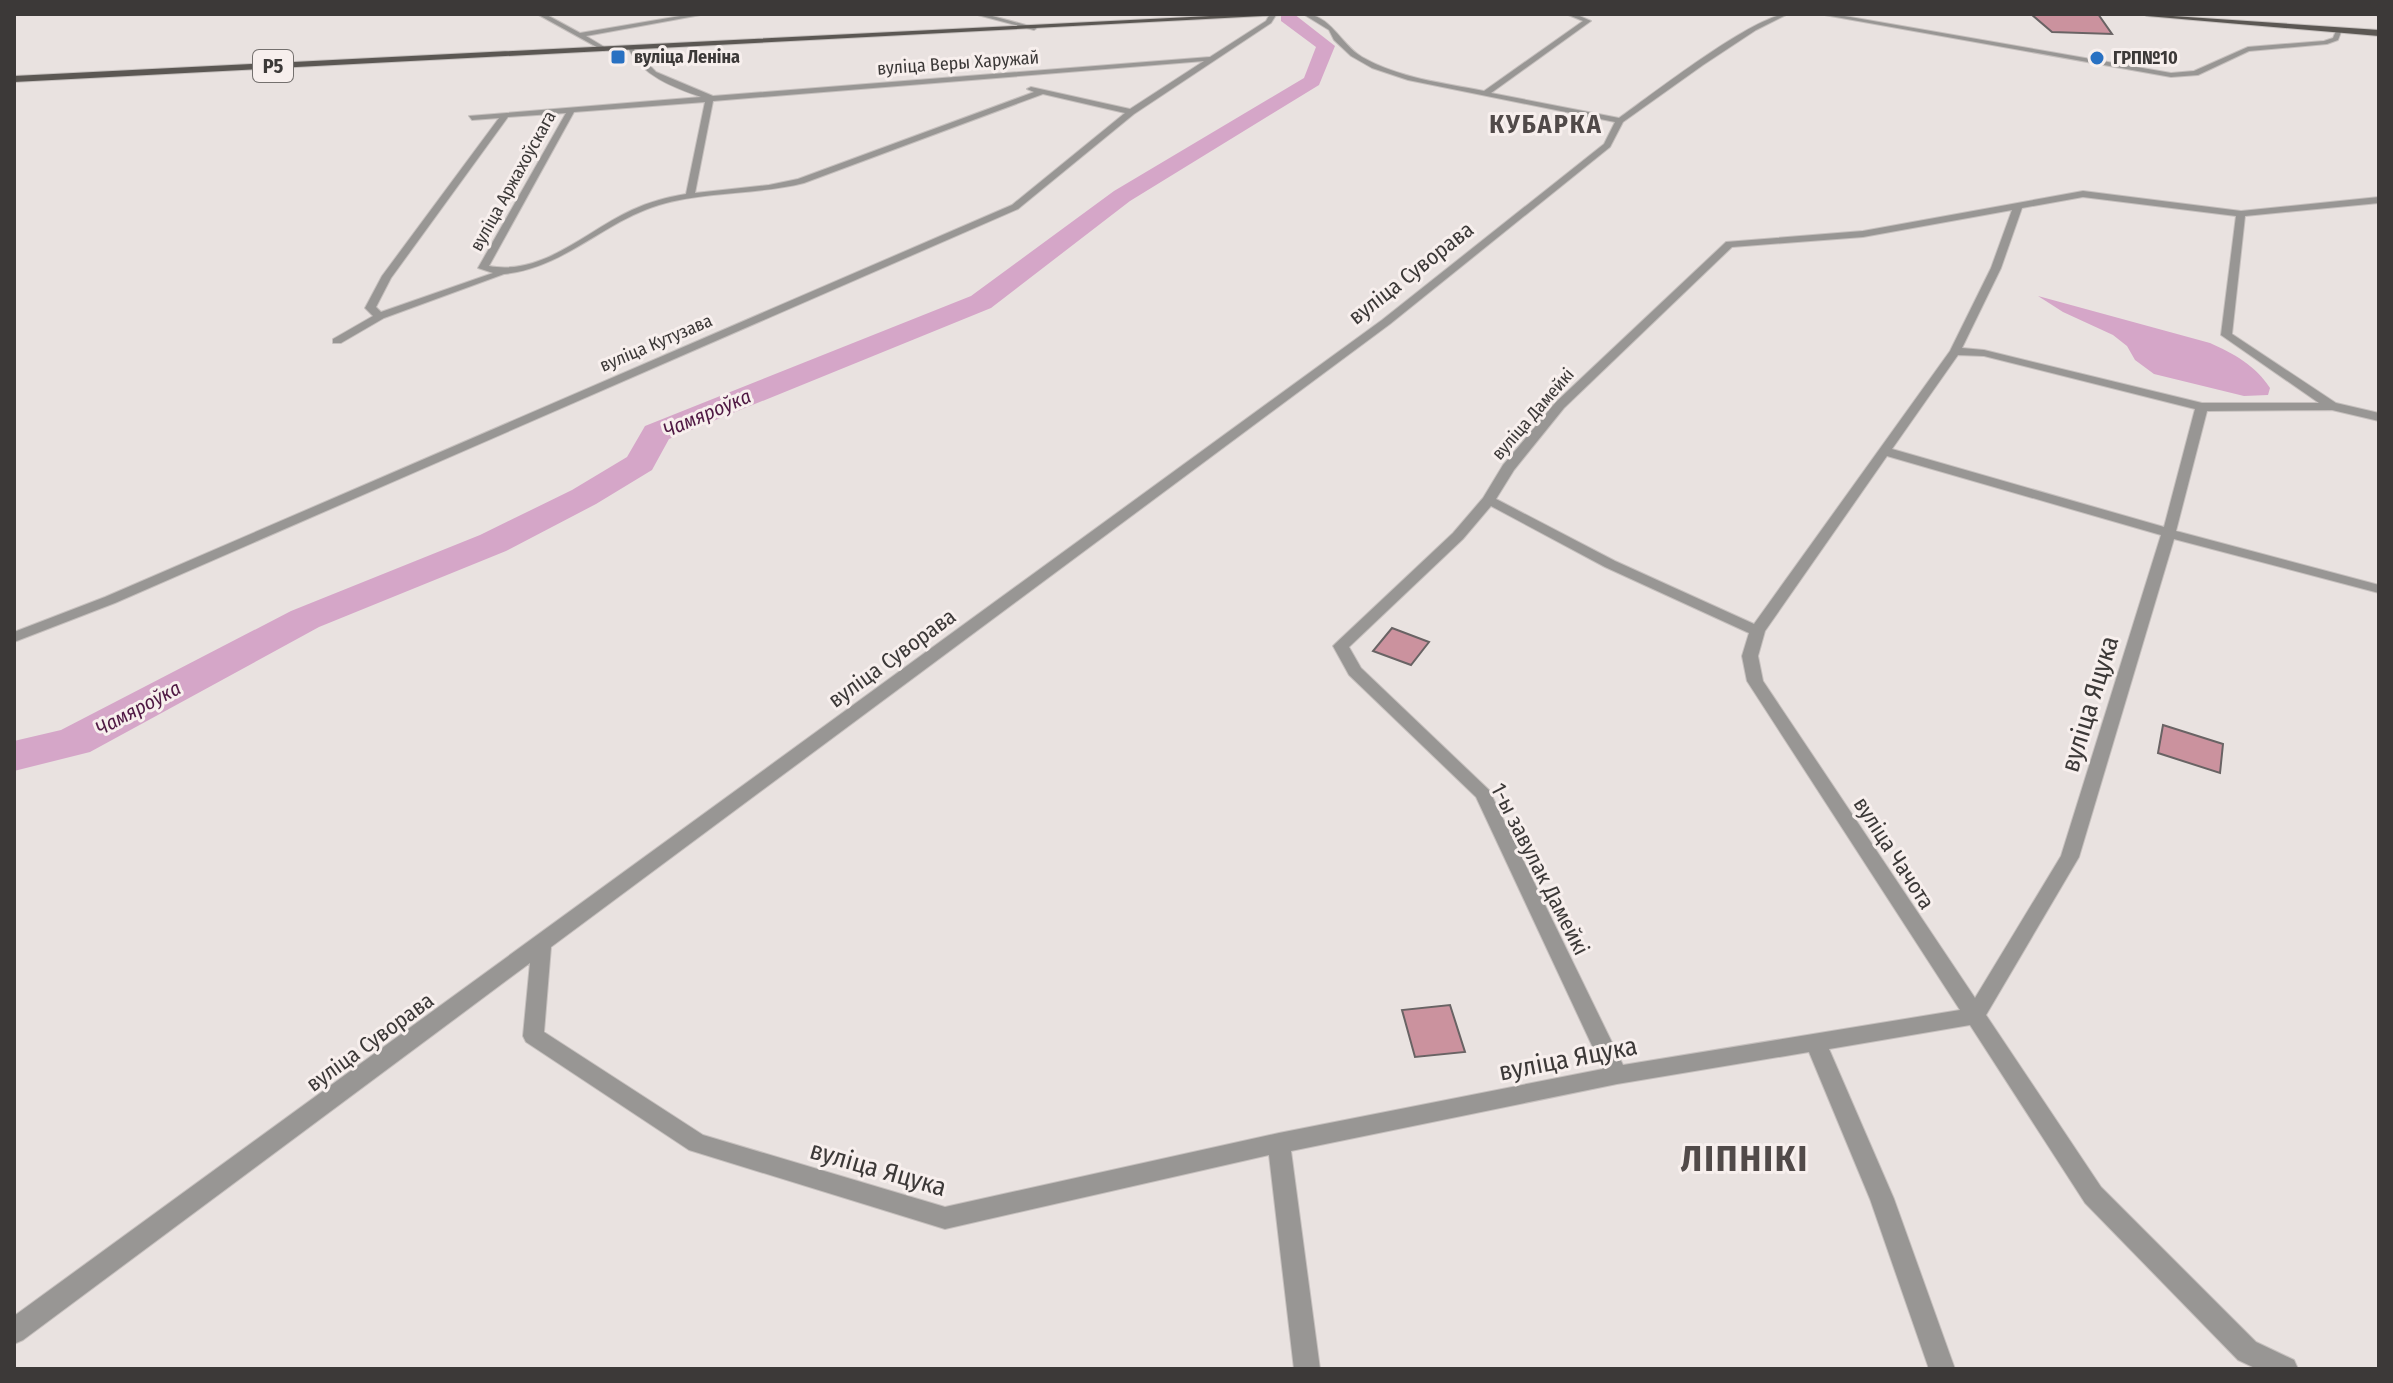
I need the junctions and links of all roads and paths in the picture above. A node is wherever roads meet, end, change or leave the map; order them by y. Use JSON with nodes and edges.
{"nodes":[{"id":1,"x":540,"y":14,"type":"edge"},
{"id":2,"x":703,"y":14,"type":"edge"},
{"id":3,"x":977,"y":14,"type":"edge"},
{"id":4,"x":1184,"y":14,"type":"edge"},
{"id":5,"x":1298,"y":14,"type":"edge"},
{"id":6,"x":1306,"y":14,"type":"edge"},
{"id":7,"x":1569,"y":14,"type":"edge"},
{"id":8,"x":1785,"y":14,"type":"edge"},
{"id":9,"x":1822,"y":14,"type":"edge"},
{"id":10,"x":2147,"y":14,"type":"edge"},
{"id":11,"x":1273,"y":15,"type":"edge"},
{"id":12,"x":1196,"y":19,"type":"junction"},
{"id":13,"x":1034,"y":28,"type":"junction"},
{"id":14,"x":2338,"y":32,"type":"junction"},
{"id":15,"x":2379,"y":33,"type":"edge"},
{"id":16,"x":581,"y":35,"type":"junction"},
{"id":17,"x":631,"y":48,"type":"junction"},
{"id":18,"x":604,"y":49,"type":"junction"},
{"id":19,"x":1209,"y":58,"type":"junction"},
{"id":20,"x":996,"y":77,"type":"junction"},
{"id":21,"x":14,"y":79,"type":"edge"},
{"id":22,"x":1041,"y":92,"type":"junction"},
{"id":23,"x":1487,"y":92,"type":"junction"},
{"id":24,"x":710,"y":98,"type":"junction"},
{"id":25,"x":1635,"y":110,"type":"junction"},
{"id":26,"x":571,"y":111,"type":"junction"},
{"id":27,"x":1131,"y":112,"type":"junction"},
{"id":28,"x":1588,"y":112,"type":"junction"},
{"id":29,"x":505,"y":116,"type":"junction"},
{"id":30,"x":472,"y":118,"type":"dead end"},
{"id":31,"x":1620,"y":121,"type":"junction"},
{"id":32,"x":690,"y":194,"type":"junction"},
{"id":33,"x":2379,"y":200,"type":"edge"},
{"id":34,"x":2017,"y":208,"type":"junction"},
{"id":35,"x":2241,"y":214,"type":"junction"},
{"id":36,"x":499,"y":274,"type":"junction"},
{"id":37,"x":380,"y":316,"type":"junction"},
{"id":38,"x":337,"y":341,"type":"dead end"},
{"id":39,"x":1955,"y":351,"type":"junction"},
{"id":40,"x":2332,"y":406,"type":"junction"},
{"id":41,"x":2202,"y":407,"type":"junction"},
{"id":42,"x":2379,"y":417,"type":"edge"},
{"id":43,"x":1885,"y":451,"type":"junction"},
{"id":44,"x":1489,"y":500,"type":"junction"},
{"id":45,"x":2169,"y":533,"type":"junction"},
{"id":46,"x":2379,"y":589,"type":"edge"},
{"id":47,"x":1757,"y":631,"type":"junction"},
{"id":48,"x":14,"y":637,"type":"edge"},
{"id":49,"x":542,"y":942,"type":"junction"},
{"id":50,"x":1975,"y":1016,"type":"junction"},
{"id":51,"x":1815,"y":1041,"type":"junction"},
{"id":52,"x":1617,"y":1075,"type":"junction"},
{"id":53,"x":1279,"y":1143,"type":"junction"},
{"id":54,"x":14,"y":1331,"type":"edge"},
{"id":55,"x":1307,"y":1369,"type":"edge"},
{"id":56,"x":1942,"y":1369,"type":"edge"},
{"id":57,"x":2285,"y":1369,"type":"edge"}],
"edges":[{"from":1,"to":16,"type":"street"},
{"from":2,"to":16,"type":"street"},
{"from":3,"to":13,"type":"street"},
{"from":4,"to":12,"type":"street"},
{"from":5,"to":11,"type":"main road","number":"Р5"},
{"from":6,"to":23,"type":"street"},
{"from":7,"to":23,"type":"street"},
{"from":8,"to":25,"type":"street","name":"вуліца Суворава"},
{"from":9,"to":14,"type":"street"},
{"from":10,"to":14,"type":"main road"},
{"from":11,"to":12,"type":"main road","number":"Р5"},
{"from":11,"to":19,"type":"street","name":"вуліца Кутузава"},
{"from":12,"to":13,"type":"main road","number":"Р5"},
{"from":13,"to":17,"type":"main road","number":"Р5"},
{"from":14,"to":15,"type":"main road"},
{"from":16,"to":18,"type":"street"},
{"from":17,"to":18,"type":"main road","number":"Р5"},
{"from":17,"to":24,"type":"street","name":"вуліца Веры Харужай"},
{"from":18,"to":21,"type":"main road","number":"Р5"},
{"from":19,"to":20,"type":"street","name":"вуліца Веры Харужай"},
{"from":19,"to":27,"type":"street","name":"вуліца Кутузава"},
{"from":20,"to":22,"type":"street"},
{"from":20,"to":24,"type":"street","name":"вуліца Веры Харужай"},
{"from":22,"to":27,"type":"street"},
{"from":22,"to":32,"type":"street"},
{"from":23,"to":28,"type":"street"},
{"from":24,"to":26,"type":"street","name":"вуліца Веры Харужай"},
{"from":24,"to":32,"type":"street"},
{"from":25,"to":28,"type":"street"},
{"from":25,"to":31,"type":"street","name":"вуліца Суворава"},
{"from":26,"to":29,"type":"street","name":"вуліца Веры Харужай"},
{"from":26,"to":36,"type":"street","name":"вуліца Аржахоўскага"},
{"from":27,"to":48,"type":"street","name":"вуліца Кутузава"},
{"from":28,"to":31,"type":"street"},
{"from":29,"to":30,"type":"street","name":"вуліца Веры Харужай"},
{"from":29,"to":37,"type":"street"},
{"from":31,"to":49,"type":"street","name":"вуліца Суворава"},
{"from":32,"to":36,"type":"street"},
{"from":33,"to":35,"type":"street","name":"вуліца Дамейкі"},
{"from":34,"to":35,"type":"street","name":"вуліца Дамейкі"},
{"from":34,"to":39,"type":"street","name":"вуліца Чачота"},
{"from":34,"to":44,"type":"street","name":"вуліца Дамейкі"},
{"from":35,"to":40,"type":"street"},
{"from":36,"to":37,"type":"street"},
{"from":37,"to":38,"type":"street"},
{"from":39,"to":41,"type":"street"},
{"from":39,"to":43,"type":"street","name":"вуліца Чачота"},
{"from":40,"to":41,"type":"street"},
{"from":40,"to":42,"type":"street"},
{"from":41,"to":45,"type":"street","name":"вуліца Яцука"},
{"from":43,"to":45,"type":"street"},
{"from":43,"to":47,"type":"street","name":"вуліца Чачота"},
{"from":44,"to":47,"type":"street"},
{"from":44,"to":52,"type":"street","name":"1-ы завулак Дамейкі"},
{"from":45,"to":46,"type":"street"},
{"from":45,"to":50,"type":"street","name":"вуліца Яцука"},
{"from":47,"to":50,"type":"street","name":"вуліца Чачота"},
{"from":49,"to":53,"type":"street","name":"вуліца Яцука"},
{"from":49,"to":54,"type":"street","name":"вуліца Суворава"},
{"from":50,"to":51,"type":"street","name":"вуліца Яцука"},
{"from":50,"to":57,"type":"street","name":"вуліца Чачота"},
{"from":51,"to":52,"type":"street","name":"вуліца Яцука"},
{"from":51,"to":56,"type":"street"},
{"from":52,"to":53,"type":"street","name":"вуліца Яцука"},
{"from":53,"to":55,"type":"street"}]}
